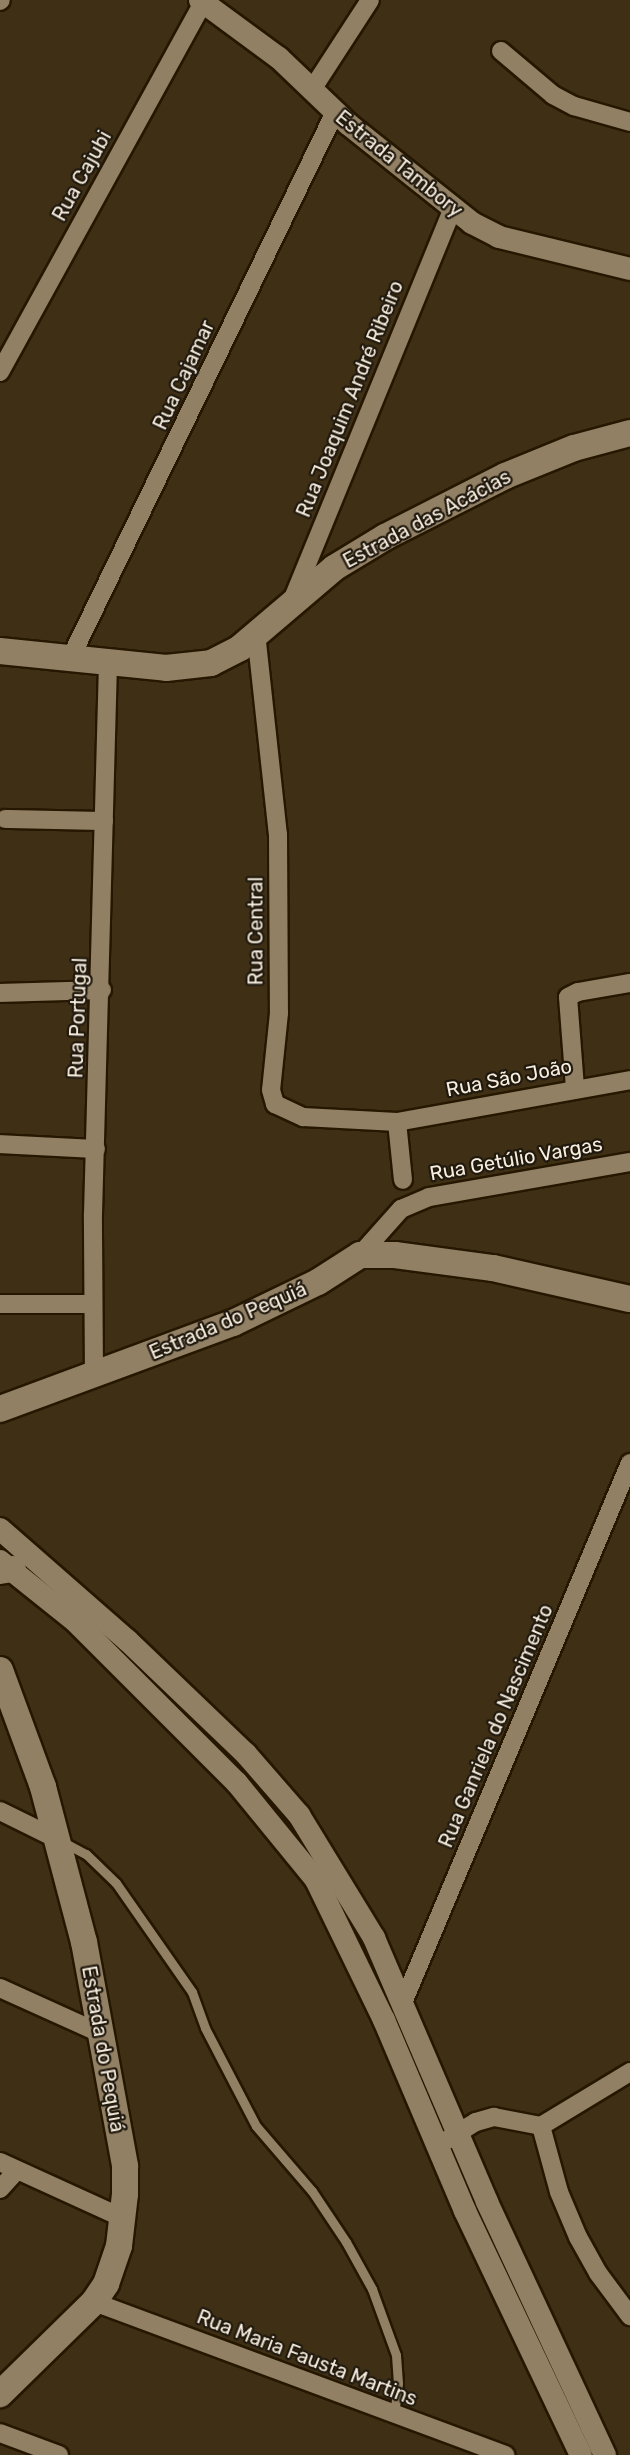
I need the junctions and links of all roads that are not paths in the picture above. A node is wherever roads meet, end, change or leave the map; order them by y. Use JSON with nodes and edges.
{"nodes":[{"id":1,"x":370,"y":0,"type":"edge"},
{"id":2,"x":201,"y":1,"type":"edge"},
{"id":3,"x":501,"y":51,"type":"dead end"},
{"id":4,"x":311,"y":91,"type":"junction"},
{"id":5,"x":335,"y":112,"type":"junction"},
{"id":6,"x":630,"y":122,"type":"edge"},
{"id":7,"x":452,"y":210,"type":"junction"},
{"id":8,"x":630,"y":269,"type":"edge"},
{"id":9,"x":0,"y":372,"type":"edge"},
{"id":10,"x":630,"y":433,"type":"edge"},
{"id":11,"x":290,"y":605,"type":"junction"},
{"id":12,"x":256,"y":633,"type":"junction"},
{"id":13,"x":0,"y":651,"type":"edge"},
{"id":14,"x":71,"y":657,"type":"junction"},
{"id":15,"x":108,"y":662,"type":"junction"},
{"id":16,"x":5,"y":819,"type":"dead end"},
{"id":17,"x":104,"y":821,"type":"junction"},
{"id":18,"x":630,"y":983,"type":"edge"},
{"id":19,"x":102,"y":990,"type":"junction"},
{"id":20,"x":0,"y":993,"type":"edge"},
{"id":21,"x":630,"y":1080,"type":"edge"},
{"id":22,"x":575,"y":1088,"type":"junction"},
{"id":23,"x":397,"y":1122,"type":"junction"},
{"id":24,"x":0,"y":1144,"type":"edge"},
{"id":25,"x":96,"y":1149,"type":"junction"},
{"id":26,"x":630,"y":1162,"type":"edge"},
{"id":27,"x":404,"y":1180,"type":"dead end"},
{"id":28,"x":360,"y":1255,"type":"junction"},
{"id":29,"x":630,"y":1299,"type":"edge"},
{"id":30,"x":0,"y":1304,"type":"edge"},
{"id":31,"x":92,"y":1304,"type":"junction"},
{"id":32,"x":94,"y":1376,"type":"junction"},
{"id":33,"x":1,"y":1410,"type":"edge"},
{"id":34,"x":630,"y":1463,"type":"edge"},
{"id":35,"x":0,"y":1528,"type":"edge"},
{"id":36,"x":4,"y":1567,"type":"edge"},
{"id":37,"x":153,"y":1665,"type":"junction"},
{"id":38,"x":0,"y":1670,"type":"edge"},
{"id":39,"x":135,"y":1682,"type":"junction"},
{"id":40,"x":0,"y":1810,"type":"edge"},
{"id":41,"x":59,"y":1840,"type":"junction"},
{"id":42,"x":0,"y":1988,"type":"edge"},
{"id":43,"x":402,"y":2005,"type":"junction"},
{"id":44,"x":102,"y":2034,"type":"junction"},
{"id":45,"x":630,"y":2072,"type":"edge"},
{"id":46,"x":541,"y":2126,"type":"junction"},
{"id":47,"x":459,"y":2134,"type":"junction"},
{"id":48,"x":438,"y":2144,"type":"junction"},
{"id":49,"x":0,"y":2162,"type":"edge"},
{"id":50,"x":17,"y":2170,"type":"junction"},
{"id":51,"x":0,"y":2189,"type":"edge"},
{"id":52,"x":123,"y":2218,"type":"junction"},
{"id":53,"x":94,"y":2302,"type":"junction"},
{"id":54,"x":630,"y":2316,"type":"edge"},
{"id":55,"x":0,"y":2394,"type":"edge"},
{"id":56,"x":394,"y":2415,"type":"junction"},
{"id":57,"x":0,"y":2433,"type":"edge"},
{"id":58,"x":59,"y":2455,"type":"edge"},
{"id":59,"x":506,"y":2455,"type":"edge"},
{"id":60,"x":580,"y":2455,"type":"edge"},
{"id":61,"x":605,"y":2455,"type":"edge"}],
"edges":[{"from":1,"to":4,"type":"street"},
{"from":2,"to":4,"type":"street","name":"Estrada Tambory"},
{"from":2,"to":9,"type":"street","name":"Rua Cajubi"},
{"from":3,"to":6,"type":"street"},
{"from":4,"to":5,"type":"street","name":"Estrada Tambory"},
{"from":5,"to":7,"type":"street","name":"Estrada Tambory"},
{"from":5,"to":14,"type":"street","name":"Rua Cajamar"},
{"from":7,"to":8,"type":"street","name":"Estrada Tambory"},
{"from":7,"to":11,"type":"street","name":"Rua Joaquim André Ribeiro"},
{"from":10,"to":11,"type":"main road","name":"Estrada das Acácias"},
{"from":11,"to":12,"type":"main road","name":"Estrada das Acácias"},
{"from":12,"to":15,"type":"main road","name":"Estrada das Acácias"},
{"from":12,"to":23,"type":"street","name":"Rua Central"},
{"from":13,"to":14,"type":"main road","name":"Estrada das Acácias"},
{"from":14,"to":15,"type":"main road","name":"Estrada das Acácias"},
{"from":15,"to":17,"type":"street","name":"Rua Portugal"},
{"from":16,"to":17,"type":"street"},
{"from":17,"to":19,"type":"street","name":"Rua Portugal"},
{"from":18,"to":22,"type":"street"},
{"from":19,"to":20,"type":"street"},
{"from":19,"to":25,"type":"street","name":"Rua Portugal"},
{"from":21,"to":22,"type":"street","name":"Rua São João"},
{"from":22,"to":23,"type":"street","name":"Rua São João"},
{"from":23,"to":27,"type":"street"},
{"from":24,"to":25,"type":"street"},
{"from":25,"to":31,"type":"street","name":"Rua Portugal"},
{"from":26,"to":28,"type":"street","name":"Rua Getúlio Vargas"},
{"from":28,"to":29,"type":"main road"},
{"from":28,"to":32,"type":"main road","name":"Estrada do Pequiá"},
{"from":30,"to":31,"type":"street"},
{"from":31,"to":32,"type":"street","name":"Rua Portugal"},
{"from":32,"to":33,"type":"main road","name":"Estrada do Pequiá"},
{"from":34,"to":43,"type":"street","name":"Rua Ganriela do Nascimento"},
{"from":35,"to":37,"type":"street"},
{"from":36,"to":39,"type":"street"},
{"from":37,"to":39,"type":"street"},
{"from":37,"to":43,"type":"street"},
{"from":38,"to":41,"type":"main road","name":"Estrada do Pequiá"},
{"from":39,"to":48,"type":"street"},
{"from":40,"to":41,"type":"street"},
{"from":41,"to":44,"type":"main road","name":"Estrada do Pequiá"},
{"from":41,"to":56,"type":"lane"},
{"from":42,"to":44,"type":"street"},
{"from":43,"to":47,"type":"street"},
{"from":44,"to":52,"type":"main road","name":"Estrada do Pequiá"},
{"from":45,"to":46,"type":"street"},
{"from":46,"to":47,"type":"street"},
{"from":46,"to":54,"type":"street"},
{"from":47,"to":48,"type":"street"},
{"from":47,"to":61,"type":"street"},
{"from":48,"to":60,"type":"street"},
{"from":49,"to":50,"type":"street"},
{"from":50,"to":51,"type":"street"},
{"from":50,"to":52,"type":"street"},
{"from":52,"to":53,"type":"main road","name":"Estrada do Pequiá"},
{"from":53,"to":55,"type":"main road","name":"Estrada do Pequiá"},
{"from":53,"to":56,"type":"street","name":"Rua Maria Fausta Martins"},
{"from":56,"to":59,"type":"street","name":"Rua Maria Fausta Martins"},
{"from":57,"to":58,"type":"street"}]}
